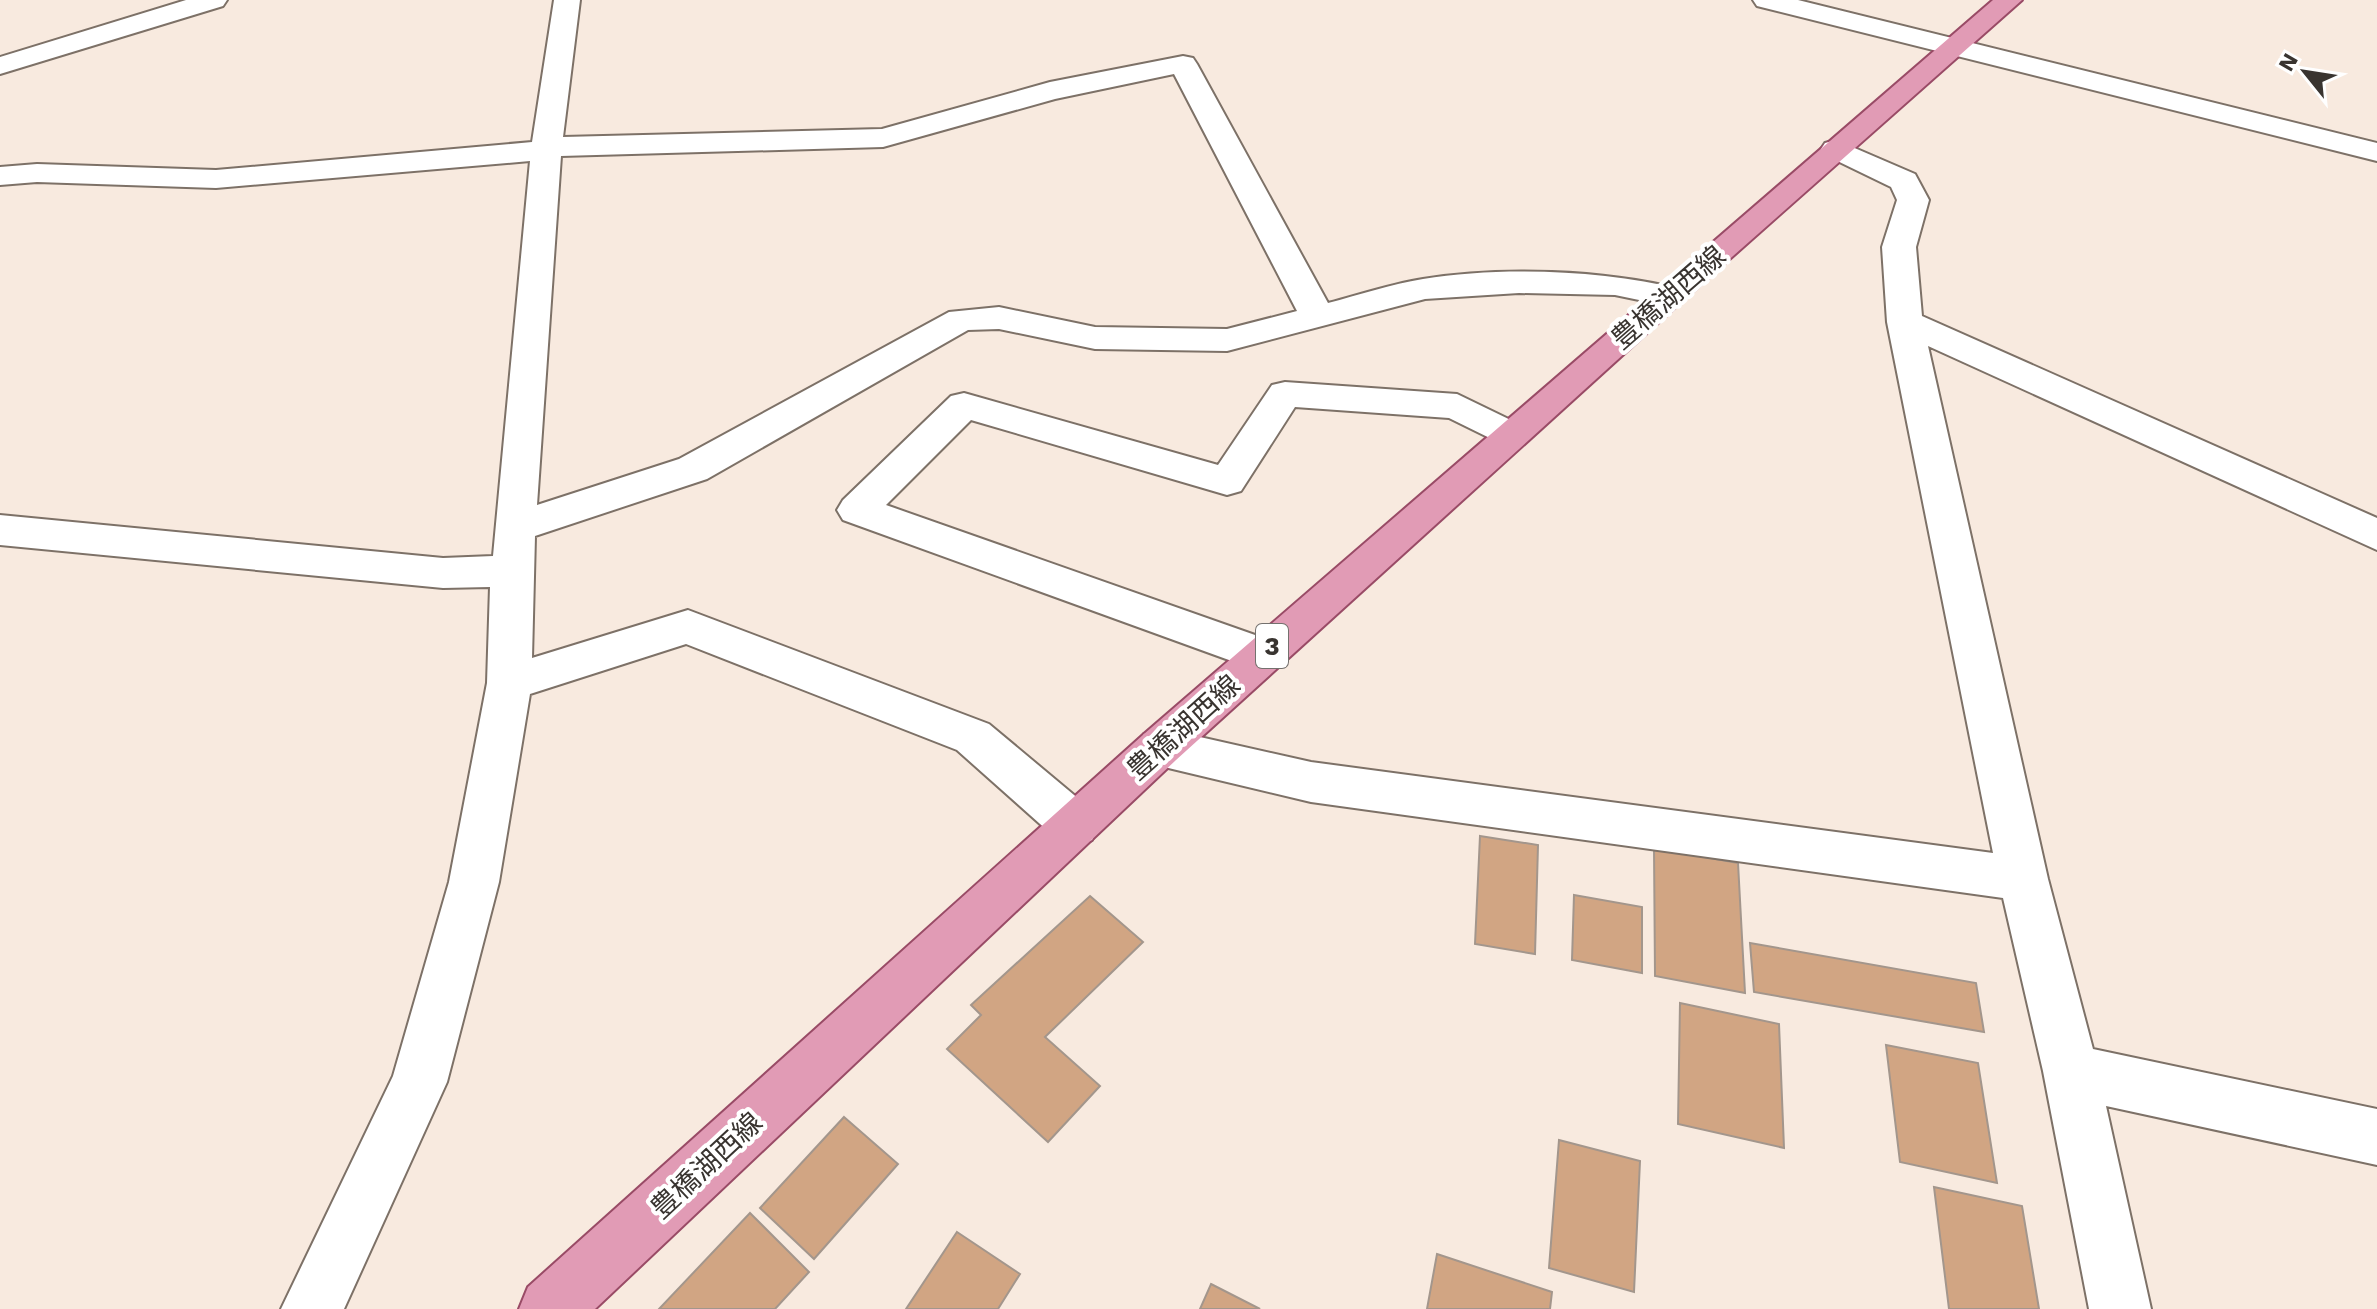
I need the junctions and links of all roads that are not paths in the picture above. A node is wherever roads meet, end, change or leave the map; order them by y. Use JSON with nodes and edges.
{"nodes":[{"id":1,"x":214,"y":0,"type":"edge"},
{"id":2,"x":567,"y":0,"type":"edge"},
{"id":3,"x":1766,"y":0,"type":"edge"},
{"id":4,"x":2009,"y":0,"type":"edge"},
{"id":5,"x":115,"y":2,"type":"edge"},
{"id":6,"x":132,"y":24,"type":"junction"},
{"id":7,"x":1954,"y":47,"type":"junction"},
{"id":8,"x":0,"y":66,"type":"edge"},
{"id":9,"x":1836,"y":149,"type":"junction"},
{"id":10,"x":546,"y":150,"type":"junction"},
{"id":11,"x":2377,"y":152,"type":"edge"},
{"id":12,"x":0,"y":176,"type":"edge"},
{"id":13,"x":1668,"y":296,"type":"junction"},
{"id":14,"x":1316,"y":314,"type":"junction"},
{"id":15,"x":1905,"y":322,"type":"junction"},
{"id":16,"x":1510,"y":435,"type":"junction"},
{"id":17,"x":516,"y":527,"type":"junction"},
{"id":18,"x":0,"y":530,"type":"edge"},
{"id":19,"x":2377,"y":535,"type":"edge"},
{"id":20,"x":512,"y":571,"type":"junction"},
{"id":21,"x":1262,"y":655,"type":"junction"},
{"id":22,"x":509,"y":683,"type":"junction"},
{"id":23,"x":1160,"y":747,"type":"junction"},
{"id":24,"x":1075,"y":825,"type":"junction"},
{"id":25,"x":2023,"y":879,"type":"junction"},
{"id":26,"x":2071,"y":1071,"type":"junction"},
{"id":27,"x":2377,"y":1137,"type":"edge"},
{"id":28,"x":312,"y":1309,"type":"edge"},
{"id":29,"x":550,"y":1309,"type":"edge"},
{"id":30,"x":2120,"y":1309,"type":"edge"}],
"edges":[{"from":1,"to":6,"type":"street"},
{"from":2,"to":10,"type":"street"},
{"from":3,"to":7,"type":"street"},
{"from":4,"to":7,"type":"main road","name":"豊橋湖西線","number":"3"},
{"from":5,"to":6,"type":"street"},
{"from":6,"to":8,"type":"street"},
{"from":7,"to":9,"type":"main road","name":"豊橋湖西線","number":"3"},
{"from":7,"to":11,"type":"street"},
{"from":9,"to":13,"type":"main road","name":"豊橋湖西線","number":"3"},
{"from":9,"to":15,"type":"street"},
{"from":10,"to":12,"type":"street"},
{"from":10,"to":14,"type":"street"},
{"from":10,"to":17,"type":"street"},
{"from":13,"to":14,"type":"street"},
{"from":13,"to":16,"type":"main road","name":"豊橋湖西線","number":"3"},
{"from":14,"to":17,"type":"street"},
{"from":15,"to":19,"type":"street"},
{"from":15,"to":25,"type":"street"},
{"from":16,"to":21,"type":"main road","name":"豊橋湖西線","number":"3"},
{"from":16,"to":21,"type":"street"},
{"from":17,"to":20,"type":"street"},
{"from":18,"to":20,"type":"street"},
{"from":20,"to":22,"type":"street"},
{"from":21,"to":23,"type":"main road","name":"豊橋湖西線","number":"3"},
{"from":22,"to":24,"type":"street"},
{"from":22,"to":28,"type":"street"},
{"from":23,"to":24,"type":"main road","name":"豊橋湖西線","number":"3"},
{"from":23,"to":25,"type":"street"},
{"from":24,"to":29,"type":"main road","name":"豊橋湖西線","number":"3"},
{"from":25,"to":26,"type":"street"},
{"from":26,"to":27,"type":"street"},
{"from":26,"to":30,"type":"street"}]}
